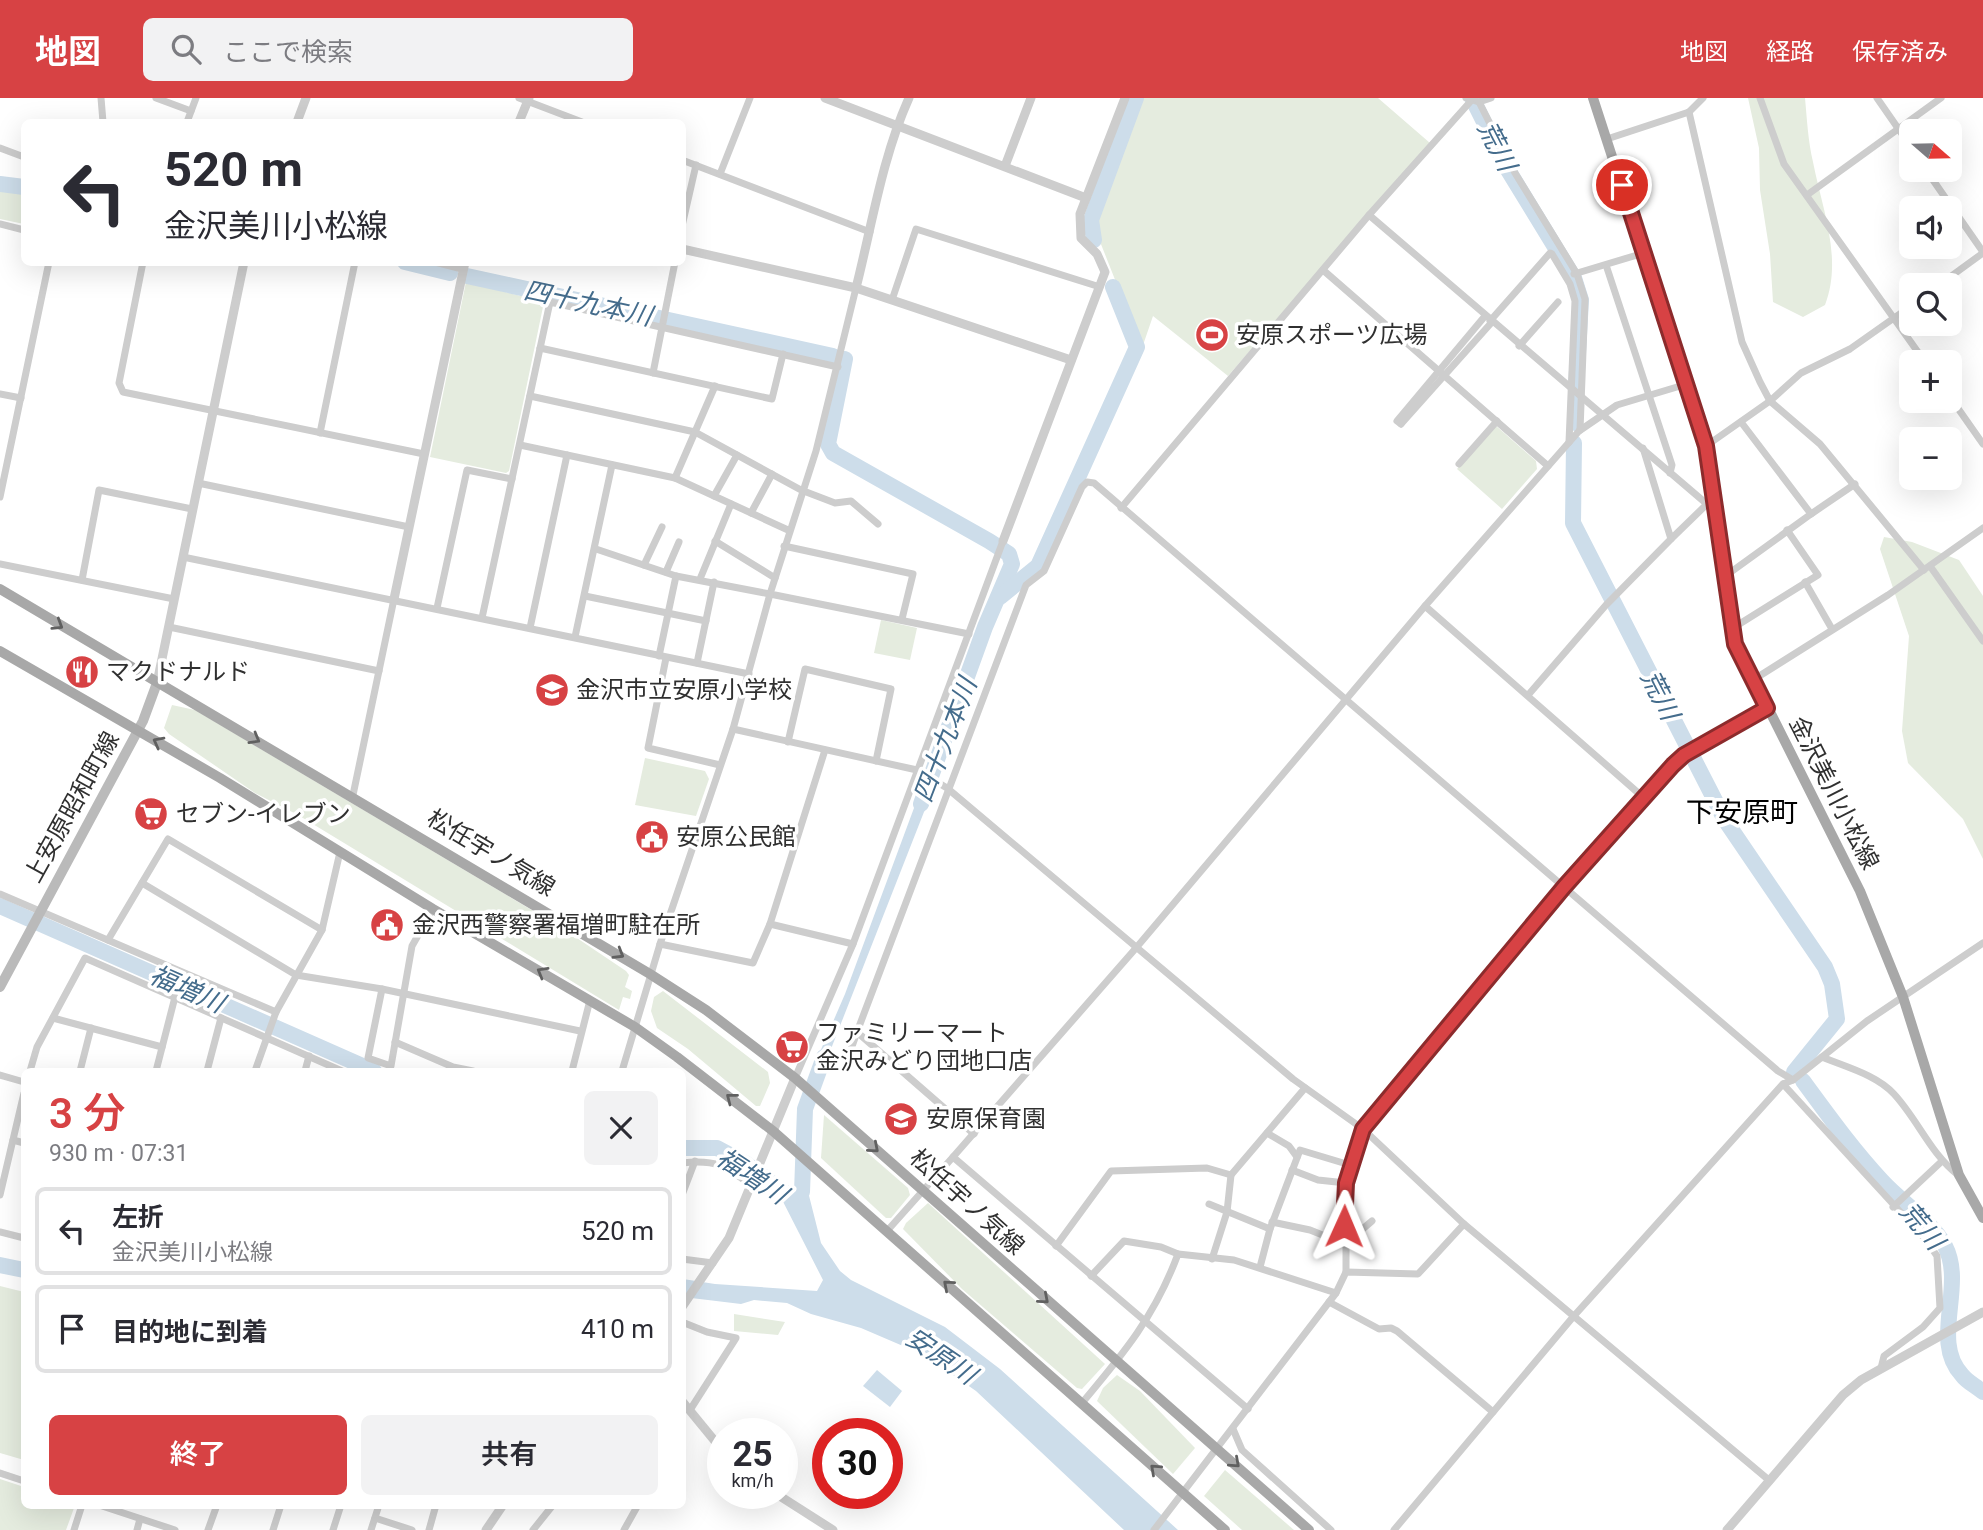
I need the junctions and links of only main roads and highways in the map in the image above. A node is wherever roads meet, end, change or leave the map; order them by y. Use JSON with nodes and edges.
{"nodes":[{"id":1,"x":1593,"y":98,"type":"edge"},
{"id":2,"x":0,"y":589,"type":"edge"},
{"id":3,"x":0,"y":651,"type":"edge"},
{"id":4,"x":157,"y":683,"type":"junction"},
{"id":5,"x":137,"y":731,"type":"junction"},
{"id":6,"x":0,"y":986,"type":"edge"},
{"id":7,"x":1983,"y":1218,"type":"edge"},
{"id":8,"x":1225,"y":1530,"type":"edge"},
{"id":9,"x":1309,"y":1530,"type":"edge"}],
"edges":[{"from":1,"to":7,"type":"main road","name":"金沢美川小松線"},
{"from":2,"to":4,"type":"main road","name":"松任宇ノ気線","one_way":true},
{"from":3,"to":5,"type":"main road"},
{"from":4,"to":5,"type":"main road","name":"上安原昭和町線"},
{"from":4,"to":9,"type":"main road","name":"松任宇ノ気線","one_way":true},
{"from":5,"to":6,"type":"main road","name":"上安原昭和町線"},
{"from":8,"to":5,"type":"main road","one_way":true}]}
